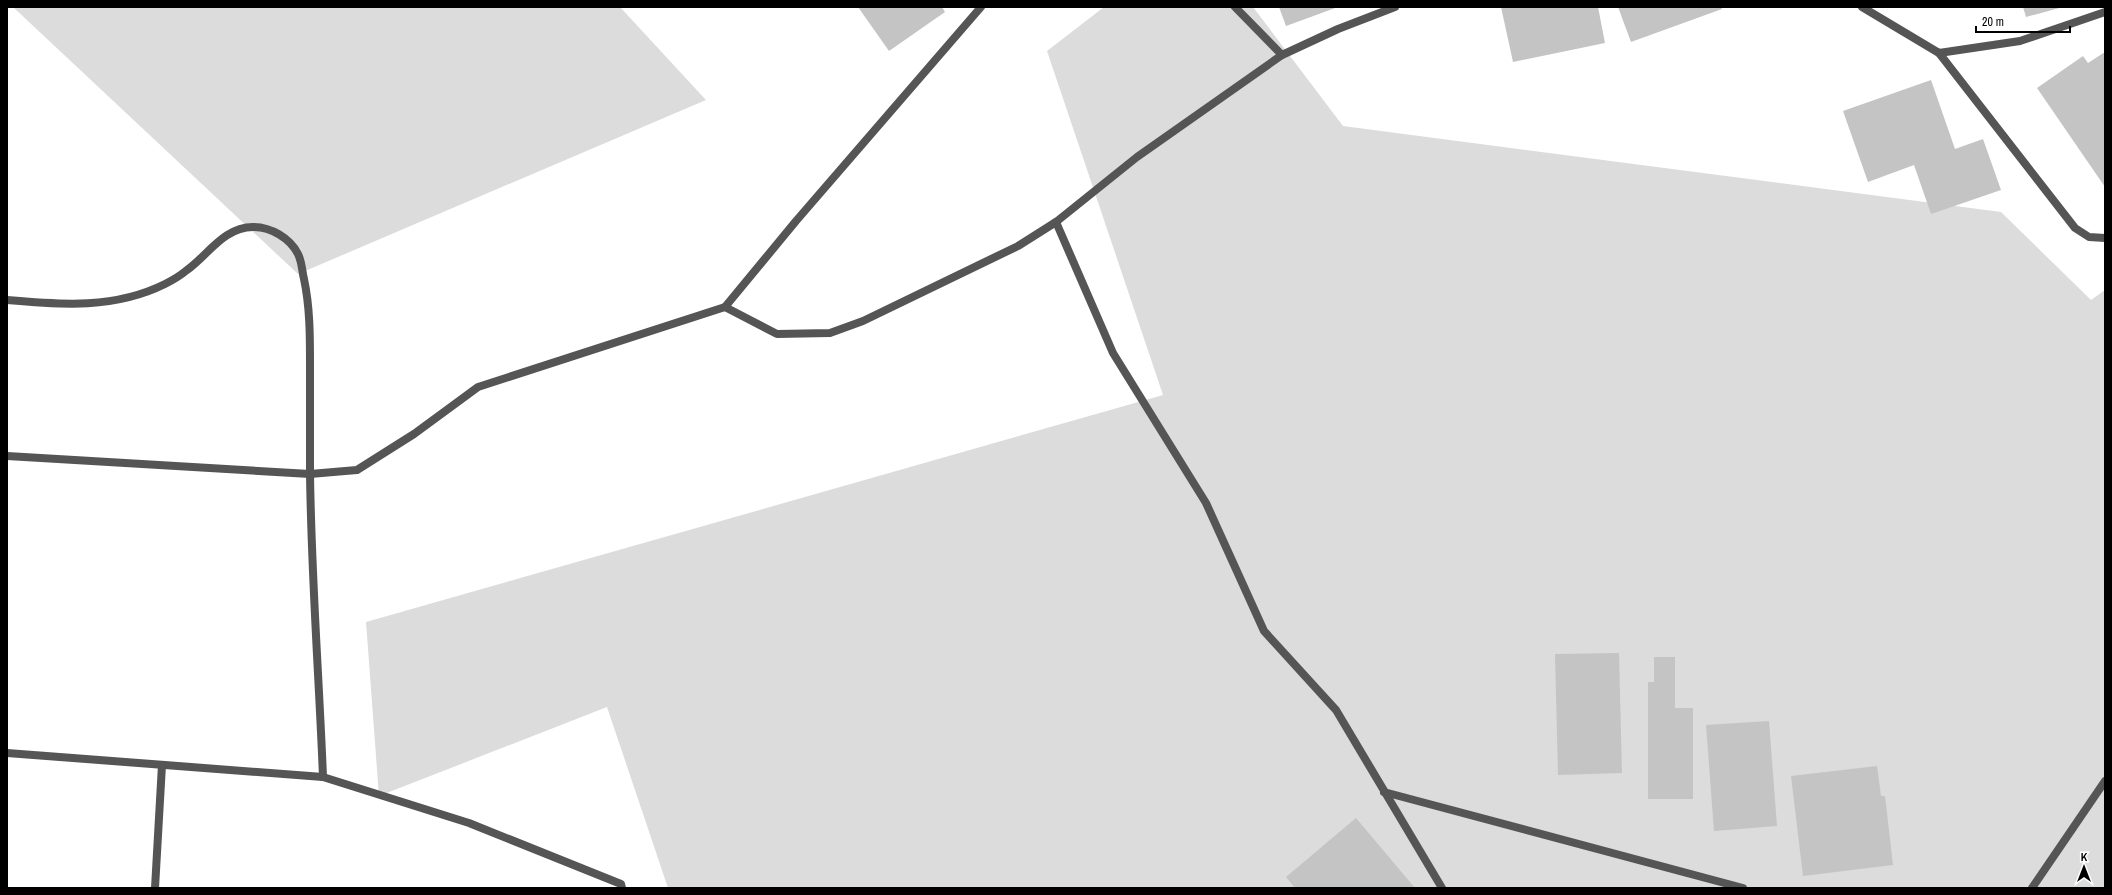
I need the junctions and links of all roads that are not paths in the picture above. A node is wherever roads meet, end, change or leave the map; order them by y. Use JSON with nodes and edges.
{"nodes":[{"id":1,"x":980,"y":7,"type":"edge"},
{"id":2,"x":1235,"y":7,"type":"edge"},
{"id":3,"x":1395,"y":7,"type":"edge"},
{"id":4,"x":1862,"y":7,"type":"edge"},
{"id":5,"x":2105,"y":12,"type":"edge"},
{"id":6,"x":1939,"y":53,"type":"junction"},
{"id":7,"x":1282,"y":55,"type":"junction"},
{"id":8,"x":1056,"y":222,"type":"junction"},
{"id":9,"x":2105,"y":238,"type":"edge"},
{"id":10,"x":7,"y":300,"type":"edge"},
{"id":11,"x":725,"y":307,"type":"junction"},
{"id":12,"x":7,"y":456,"type":"edge"},
{"id":13,"x":310,"y":474,"type":"junction"},
{"id":14,"x":7,"y":753,"type":"edge"},
{"id":15,"x":162,"y":765,"type":"junction"},
{"id":16,"x":323,"y":777,"type":"junction"},
{"id":17,"x":2105,"y":781,"type":"edge"},
{"id":18,"x":1384,"y":792,"type":"junction"},
{"id":19,"x":155,"y":888,"type":"edge"},
{"id":20,"x":622,"y":888,"type":"edge"},
{"id":21,"x":1442,"y":888,"type":"edge"},
{"id":22,"x":1743,"y":888,"type":"edge"},
{"id":23,"x":2032,"y":888,"type":"edge"}],
"edges":[{"from":1,"to":11,"type":"street"},
{"from":2,"to":7,"type":"street"},
{"from":3,"to":7,"type":"street"},
{"from":4,"to":6,"type":"street"},
{"from":5,"to":6,"type":"street"},
{"from":6,"to":9,"type":"street"},
{"from":7,"to":8,"type":"street"},
{"from":8,"to":11,"type":"street"},
{"from":8,"to":18,"type":"street"},
{"from":10,"to":13,"type":"street"},
{"from":11,"to":13,"type":"street"},
{"from":12,"to":13,"type":"street"},
{"from":13,"to":16,"type":"street"},
{"from":14,"to":15,"type":"street"},
{"from":15,"to":16,"type":"street"},
{"from":15,"to":19,"type":"street"},
{"from":16,"to":20,"type":"street"},
{"from":17,"to":23,"type":"street"},
{"from":18,"to":21,"type":"street"},
{"from":18,"to":22,"type":"street"}]}
